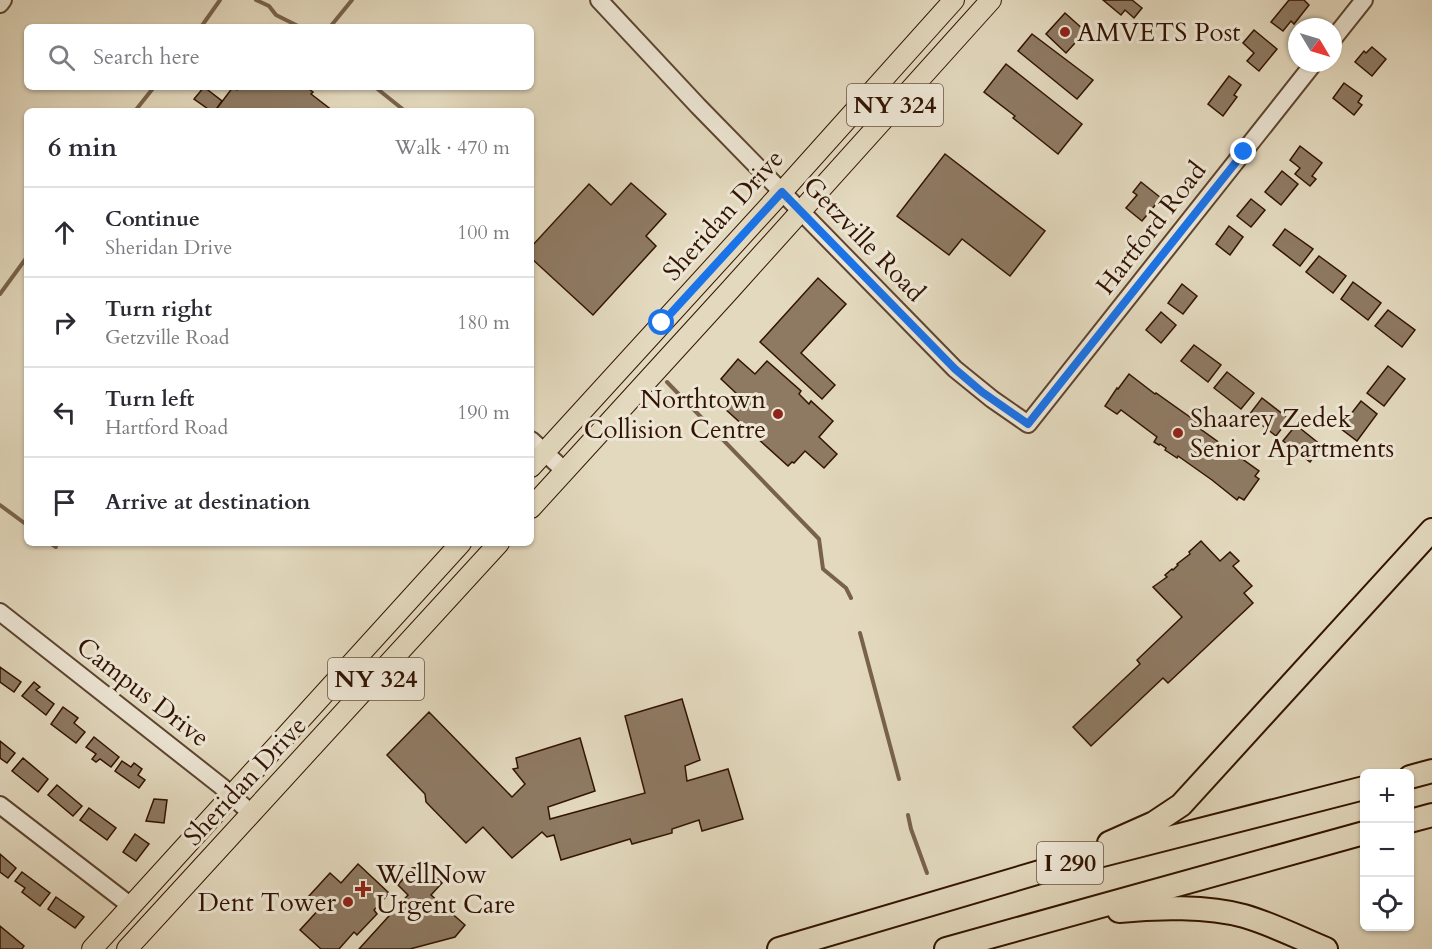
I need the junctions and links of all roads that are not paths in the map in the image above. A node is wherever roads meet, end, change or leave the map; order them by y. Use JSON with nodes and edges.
{"nodes":[{"id":1,"x":3,"y":0,"type":"edge"},
{"id":2,"x":599,"y":0,"type":"edge"},
{"id":3,"x":954,"y":0,"type":"edge"},
{"id":4,"x":991,"y":0,"type":"edge"},
{"id":5,"x":1364,"y":0,"type":"edge"},
{"id":6,"x":0,"y":4,"type":"edge"},
{"id":7,"x":1342,"y":28,"type":"edge"},
{"id":8,"x":1307,"y":72,"type":"edge"},
{"id":9,"x":782,"y":192,"type":"junction"},
{"id":10,"x":801,"y":211,"type":"junction"},
{"id":11,"x":1028,"y":424,"type":"joint"},
{"id":12,"x":538,"y":446,"type":"edge"},
{"id":13,"x":565,"y":471,"type":"junction"},
{"id":14,"x":534,"y":505,"type":"edge"},
{"id":15,"x":1432,"y":530,"type":"edge"},
{"id":16,"x":458,"y":546,"type":"edge"},
{"id":17,"x":496,"y":546,"type":"edge"},
{"id":18,"x":0,"y":612,"type":"edge"},
{"id":19,"x":1432,"y":771,"type":"edge"},
{"id":20,"x":1414,"y":776,"type":"edge"},
{"id":21,"x":1360,"y":789,"type":"edge"},
{"id":22,"x":232,"y":795,"type":"junction"},
{"id":23,"x":0,"y":805,"type":"edge"},
{"id":24,"x":252,"y":814,"type":"junction"},
{"id":25,"x":1432,"y":815,"type":"edge"},
{"id":26,"x":1414,"y":820,"type":"edge"},
{"id":27,"x":1360,"y":833,"type":"edge"},
{"id":28,"x":1067,"y":864,"type":"junction"},
{"id":29,"x":131,"y":906,"type":"junction"},
{"id":30,"x":1049,"y":919,"type":"junction"},
{"id":31,"x":92,"y":949,"type":"edge"},
{"id":32,"x":128,"y":949,"type":"edge"},
{"id":33,"x":779,"y":949,"type":"edge"},
{"id":34,"x":946,"y":949,"type":"edge"},
{"id":35,"x":1326,"y":949,"type":"edge"}],
"edges":[{"from":1,"to":6,"type":"street"},
{"from":2,"to":9,"type":"street","name":"Getzville Road"},
{"from":3,"to":9,"type":"main road","name":"Sheridan Drive","number":"NY 324"},
{"from":4,"to":10,"type":"main road","number":"NY 324"},
{"from":5,"to":7,"type":"street"},
{"from":8,"to":11,"type":"street","name":"Hartford Road"},
{"from":9,"to":10,"type":"street","name":"Getzville Road"},
{"from":9,"to":12,"type":"main road","name":"Sheridan Drive","number":"NY 324"},
{"from":10,"to":11,"type":"street","name":"Getzville Road"},
{"from":10,"to":13,"type":"main road","number":"NY 324"},
{"from":12,"to":13,"type":"street"},
{"from":13,"to":14,"type":"main road","number":"NY 324"},
{"from":15,"to":28,"type":"highway"},
{"from":16,"to":22,"type":"main road","name":"Sheridan Drive","number":"NY 324"},
{"from":17,"to":24,"type":"main road","name":"Sheridan Drive","number":"NY 324"},
{"from":18,"to":22,"type":"street","name":"Campus Drive"},
{"from":19,"to":20,"type":"highway"},
{"from":21,"to":28,"type":"highway","number":"I 290"},
{"from":22,"to":24,"type":"street","name":"Campus Drive"},
{"from":22,"to":29,"type":"main road","name":"Sheridan Drive","number":"NY 324"},
{"from":23,"to":29,"type":"street"},
{"from":24,"to":32,"type":"main road","name":"Sheridan Drive","number":"NY 324"},
{"from":25,"to":26,"type":"highway"},
{"from":27,"to":30,"type":"highway","number":"I 290"},
{"from":28,"to":33,"type":"highway","number":"I 290"},
{"from":29,"to":31,"type":"main road","name":"Sheridan Drive","number":"NY 324"},
{"from":30,"to":34,"type":"highway","number":"I 290"},
{"from":30,"to":35,"type":"highway"}]}
